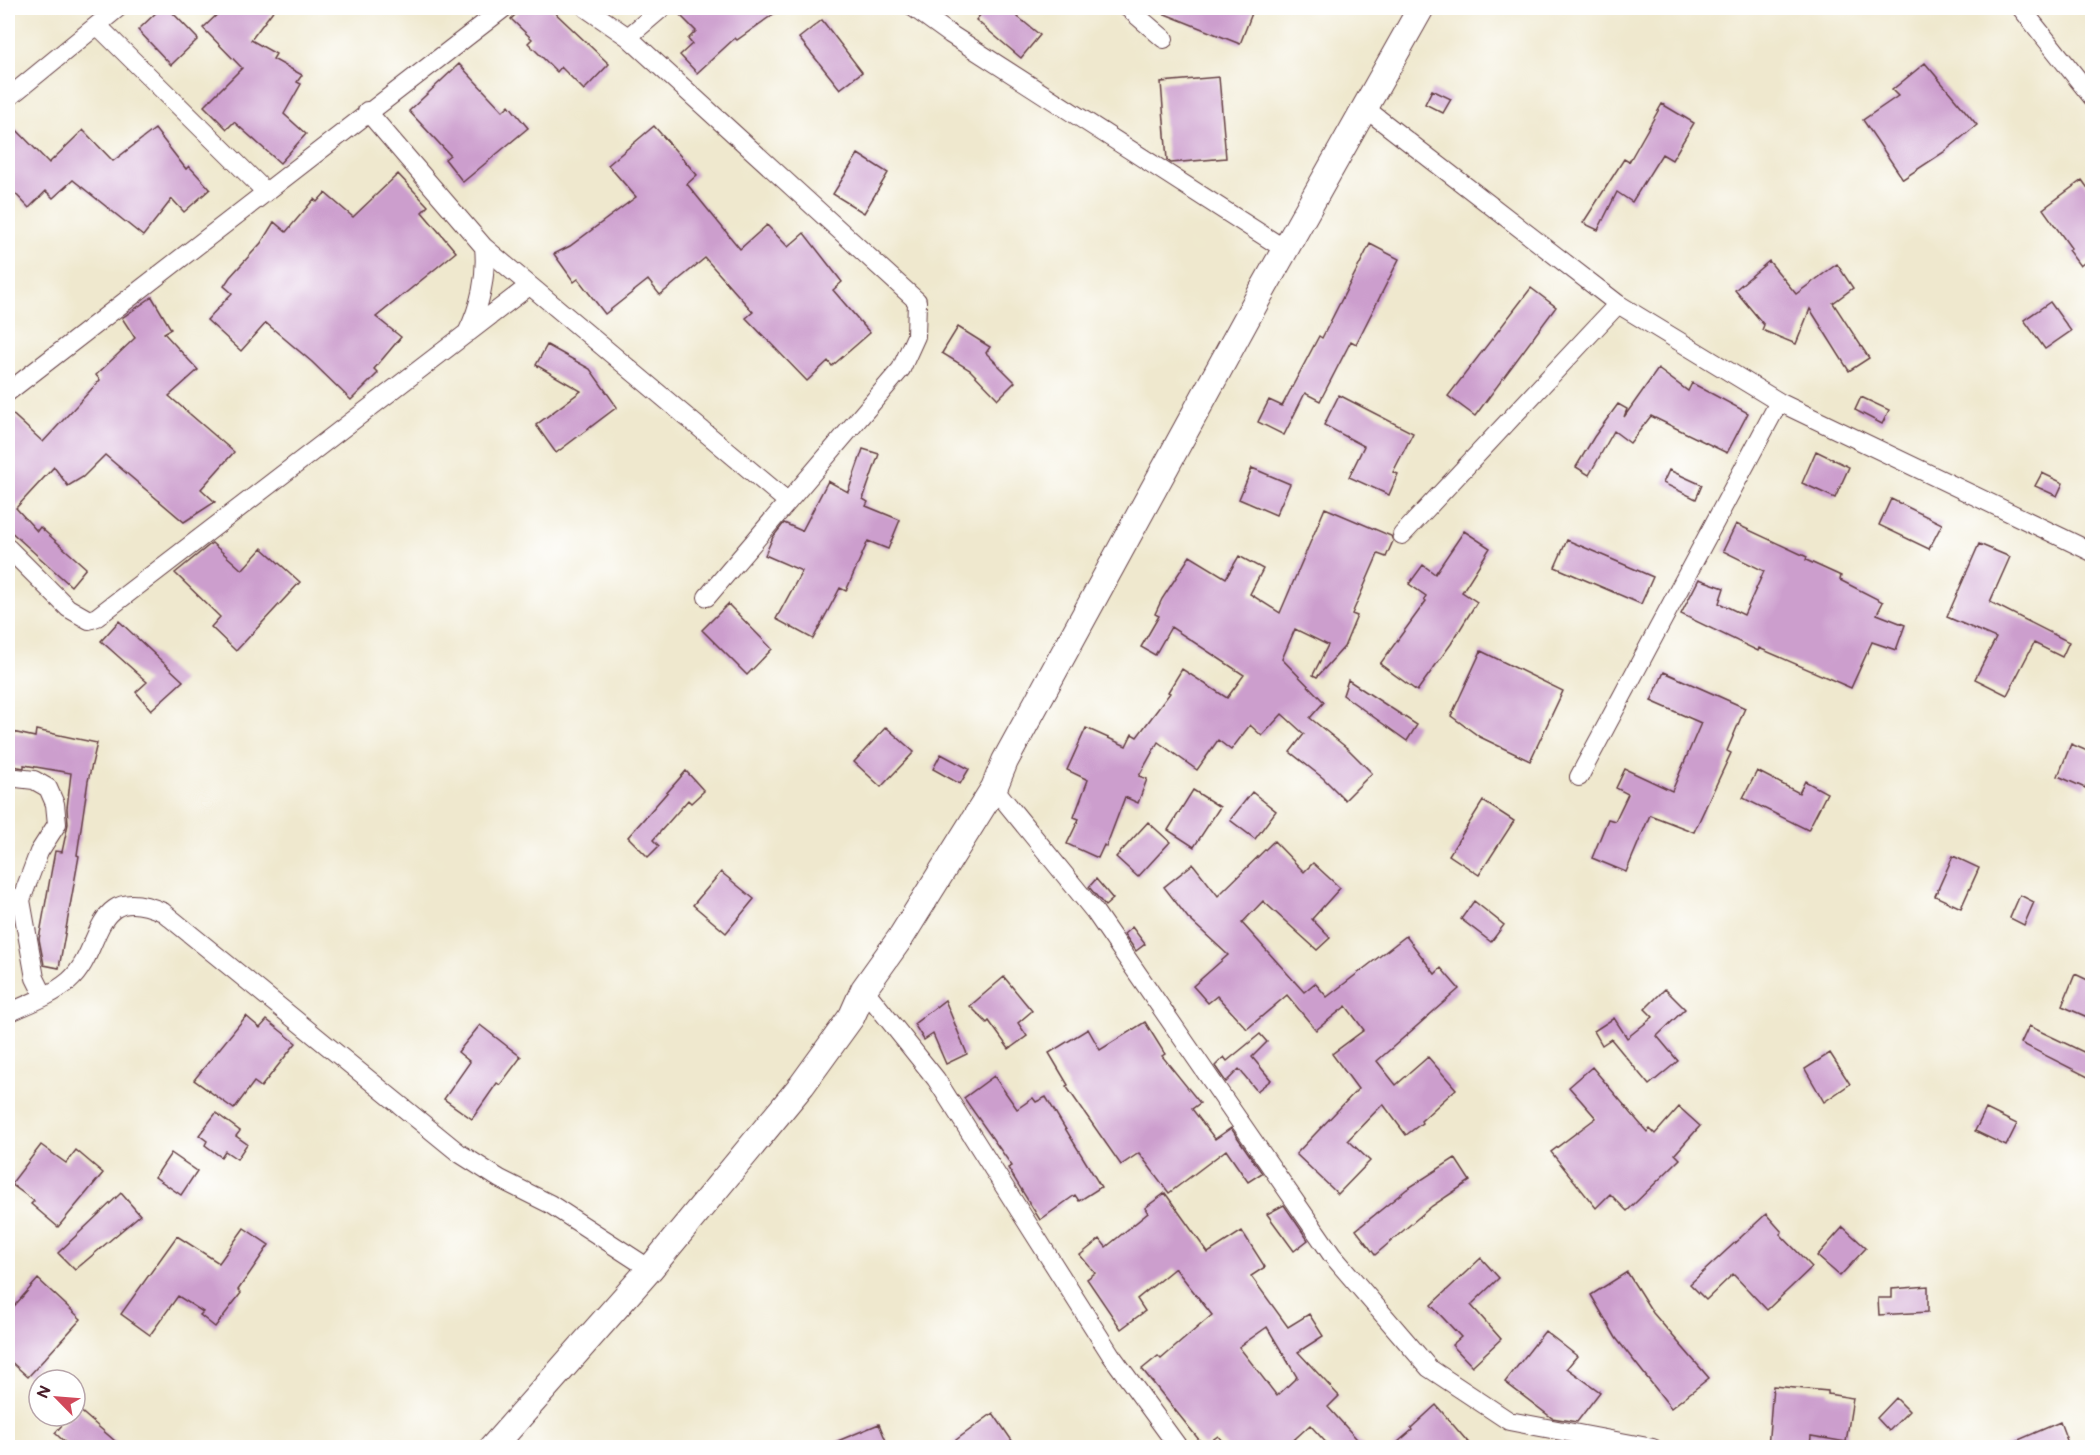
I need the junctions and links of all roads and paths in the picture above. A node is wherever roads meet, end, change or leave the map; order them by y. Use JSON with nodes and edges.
{"nodes":[{"id":1,"x":118,"y":8,"type":"edge"},
{"id":2,"x":504,"y":8,"type":"edge"},
{"id":3,"x":586,"y":8,"type":"edge"},
{"id":4,"x":662,"y":8,"type":"edge"},
{"id":5,"x":914,"y":8,"type":"edge"},
{"id":6,"x":1128,"y":8,"type":"edge"},
{"id":7,"x":1421,"y":8,"type":"edge"},
{"id":8,"x":2021,"y":8,"type":"edge"},
{"id":9,"x":97,"y":25,"type":"junction"},
{"id":10,"x":628,"y":37,"type":"junction"},
{"id":11,"x":1164,"y":39,"type":"dead end"},
{"id":12,"x":2092,"y":97,"type":"edge"},
{"id":13,"x":8,"y":98,"type":"edge"},
{"id":14,"x":1366,"y":109,"type":"junction"},
{"id":15,"x":367,"y":111,"type":"junction"},
{"id":16,"x":265,"y":191,"type":"junction"},
{"id":17,"x":484,"y":247,"type":"junction"},
{"id":18,"x":1286,"y":250,"type":"junction"},
{"id":19,"x":529,"y":286,"type":"junction"},
{"id":20,"x":1618,"y":304,"type":"junction"},
{"id":21,"x":467,"y":333,"type":"junction"},
{"id":22,"x":8,"y":392,"type":"edge"},
{"id":23,"x":1779,"y":402,"type":"junction"},
{"id":24,"x":788,"y":502,"type":"junction"},
{"id":25,"x":1402,"y":535,"type":"dead end"},
{"id":26,"x":8,"y":548,"type":"edge"},
{"id":27,"x":2092,"y":552,"type":"edge"},
{"id":28,"x":708,"y":597,"type":"dead end"},
{"id":29,"x":8,"y":777,"type":"edge"},
{"id":30,"x":1579,"y":777,"type":"dead end"},
{"id":31,"x":994,"y":788,"type":"junction"},
{"id":32,"x":864,"y":989,"type":"junction"},
{"id":33,"x":44,"y":996,"type":"junction"},
{"id":34,"x":8,"y":1013,"type":"edge"},
{"id":35,"x":651,"y":1269,"type":"junction"},
{"id":36,"x":492,"y":1448,"type":"edge"},
{"id":37,"x":1179,"y":1448,"type":"edge"},
{"id":38,"x":1653,"y":1448,"type":"edge"}],
"edges":[{"from":1,"to":9,"type":"street"},
{"from":2,"to":15,"type":"street"},
{"from":3,"to":10,"type":"street"},
{"from":4,"to":10,"type":"street"},
{"from":5,"to":18,"type":"street"},
{"from":6,"to":11,"type":"street"},
{"from":7,"to":14,"type":"main road"},
{"from":8,"to":12,"type":"street"},
{"from":9,"to":13,"type":"street"},
{"from":9,"to":16,"type":"street"},
{"from":10,"to":24,"type":"street"},
{"from":14,"to":18,"type":"main road"},
{"from":14,"to":20,"type":"street"},
{"from":15,"to":16,"type":"street"},
{"from":15,"to":17,"type":"street"},
{"from":16,"to":22,"type":"street"},
{"from":17,"to":19,"type":"street"},
{"from":17,"to":21,"type":"street"},
{"from":18,"to":31,"type":"main road"},
{"from":19,"to":21,"type":"street"},
{"from":19,"to":24,"type":"street"},
{"from":20,"to":23,"type":"street"},
{"from":20,"to":25,"type":"street"},
{"from":21,"to":26,"type":"street"},
{"from":23,"to":27,"type":"street"},
{"from":23,"to":30,"type":"street"},
{"from":24,"to":28,"type":"street"},
{"from":29,"to":33,"type":"street"},
{"from":31,"to":32,"type":"main road"},
{"from":31,"to":38,"type":"street"},
{"from":32,"to":35,"type":"main road"},
{"from":32,"to":37,"type":"street"},
{"from":33,"to":34,"type":"street"},
{"from":33,"to":35,"type":"street"},
{"from":35,"to":36,"type":"main road"}]}
